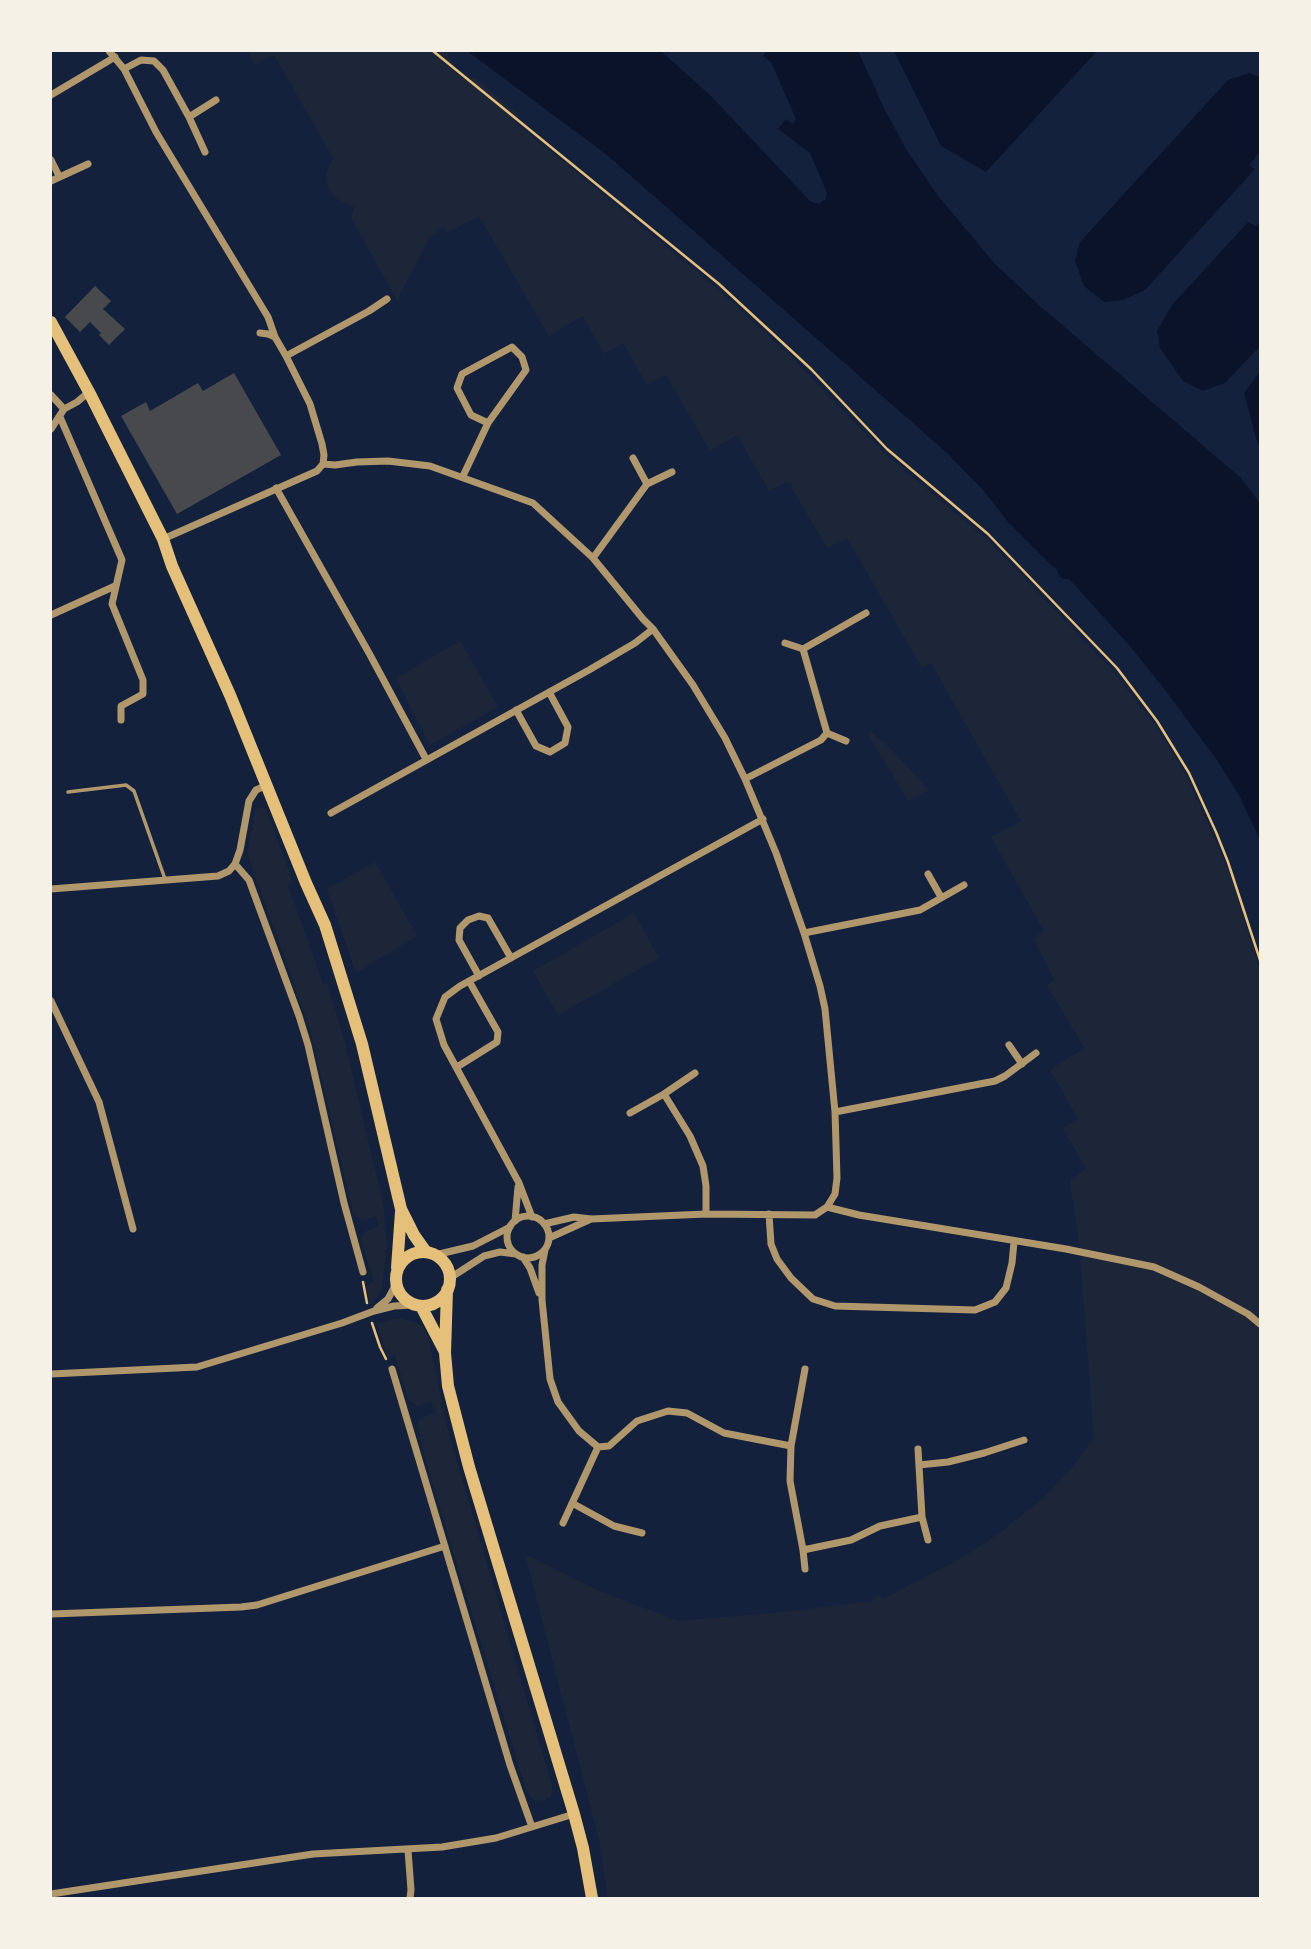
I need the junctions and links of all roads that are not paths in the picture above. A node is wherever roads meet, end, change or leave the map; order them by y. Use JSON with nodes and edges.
{"nodes":[{"id":1,"x":112,"y":54,"type":"edge"},
{"id":2,"x":124,"y":69,"type":"junction"},
{"id":3,"x":51,"y":95,"type":"edge"},
{"id":4,"x":216,"y":100,"type":"dead end"},
{"id":5,"x":189,"y":117,"type":"junction"},
{"id":6,"x":205,"y":152,"type":"dead end"},
{"id":7,"x":51,"y":160,"type":"edge"},
{"id":8,"x":88,"y":164,"type":"dead end"},
{"id":9,"x":59,"y":176,"type":"junction"},
{"id":10,"x":51,"y":181,"type":"edge"},
{"id":11,"x":387,"y":299,"type":"dead end"},
{"id":12,"x":51,"y":322,"type":"edge"},
{"id":13,"x":260,"y":334,"type":"dead end"},
{"id":14,"x":275,"y":337,"type":"junction"},
{"id":15,"x":286,"y":356,"type":"junction"},
{"id":16,"x":89,"y":392,"type":"junction"},
{"id":17,"x":51,"y":395,"type":"edge"},
{"id":18,"x":64,"y":409,"type":"junction"},
{"id":19,"x":60,"y":417,"type":"junction"},
{"id":20,"x":488,"y":423,"type":"junction"},
{"id":21,"x":51,"y":429,"type":"edge"},
{"id":22,"x":633,"y":458,"type":"dead end"},
{"id":23,"x":323,"y":464,"type":"junction"},
{"id":24,"x":672,"y":472,"type":"dead end"},
{"id":25,"x":463,"y":476,"type":"junction"},
{"id":26,"x":648,"y":484,"type":"junction"},
{"id":27,"x":276,"y":488,"type":"junction"},
{"id":28,"x":163,"y":539,"type":"junction"},
{"id":29,"x":593,"y":558,"type":"junction"},
{"id":30,"x":115,"y":586,"type":"junction"},
{"id":31,"x":866,"y":613,"type":"dead end"},
{"id":32,"x":51,"y":615,"type":"edge"},
{"id":33,"x":653,"y":629,"type":"junction"},
{"id":34,"x":785,"y":643,"type":"dead end"},
{"id":35,"x":803,"y":649,"type":"junction"},
{"id":36,"x":549,"y":692,"type":"junction"},
{"id":37,"x":516,"y":710,"type":"junction"},
{"id":38,"x":121,"y":720,"type":"dead end"},
{"id":39,"x":827,"y":733,"type":"junction"},
{"id":40,"x":846,"y":741,"type":"dead end"},
{"id":41,"x":426,"y":759,"type":"junction"},
{"id":42,"x":745,"y":779,"type":"junction"},
{"id":43,"x":267,"y":785,"type":"junction"},
{"id":44,"x":68,"y":792,"type":"dead end"},
{"id":45,"x":331,"y":813,"type":"dead end"},
{"id":46,"x":763,"y":819,"type":"junction"},
{"id":47,"x":235,"y":864,"type":"junction"},
{"id":48,"x":928,"y":874,"type":"dead end"},
{"id":49,"x":166,"y":881,"type":"junction"},
{"id":50,"x":964,"y":885,"type":"dead end"},
{"id":51,"x":51,"y":889,"type":"edge"},
{"id":52,"x":942,"y":897,"type":"junction"},
{"id":53,"x":804,"y":933,"type":"junction"},
{"id":54,"x":511,"y":958,"type":"junction"},
{"id":55,"x":479,"y":976,"type":"junction"},
{"id":56,"x":469,"y":981,"type":"junction"},
{"id":57,"x":51,"y":1001,"type":"edge"},
{"id":58,"x":1009,"y":1045,"type":"dead end"},
{"id":59,"x":1036,"y":1053,"type":"dead end"},
{"id":60,"x":1021,"y":1064,"type":"junction"},
{"id":61,"x":457,"y":1067,"type":"junction"},
{"id":62,"x":695,"y":1073,"type":"dead end"},
{"id":63,"x":664,"y":1094,"type":"junction"},
{"id":64,"x":835,"y":1112,"type":"junction"},
{"id":65,"x":630,"y":1113,"type":"dead end"},
{"id":66,"x":519,"y":1183,"type":"junction"},
{"id":67,"x":827,"y":1207,"type":"junction"},
{"id":68,"x":401,"y":1209,"type":"junction"},
{"id":69,"x":706,"y":1214,"type":"junction"},
{"id":70,"x":769,"y":1214,"type":"junction"},
{"id":71,"x":532,"y":1217,"type":"junction"},
{"id":72,"x":592,"y":1219,"type":"junction"},
{"id":73,"x":512,"y":1224,"type":"junction"},
{"id":74,"x":544,"y":1224,"type":"junction"},
{"id":75,"x":133,"y":1229,"type":"dead end"},
{"id":76,"x":549,"y":1238,"type":"junction"},
{"id":77,"x":1014,"y":1242,"type":"junction"},
{"id":78,"x":545,"y":1250,"type":"junction"},
{"id":79,"x":431,"y":1253,"type":"junction"},
{"id":80,"x":520,"y":1256,"type":"junction"},
{"id":81,"x":363,"y":1272,"type":"dead end"},
{"id":82,"x":397,"y":1279,"type":"junction"},
{"id":83,"x":449,"y":1284,"type":"junction"},
{"id":84,"x":542,"y":1300,"type":"junction"},
{"id":85,"x":418,"y":1305,"type":"junction"},
{"id":86,"x":374,"y":1311,"type":"junction"},
{"id":87,"x":1260,"y":1324,"type":"edge"},
{"id":88,"x":445,"y":1353,"type":"junction"},
{"id":89,"x":392,"y":1369,"type":"dead end"},
{"id":90,"x":805,"y":1369,"type":"dead end"},
{"id":91,"x":51,"y":1374,"type":"edge"},
{"id":92,"x":1024,"y":1440,"type":"dead end"},
{"id":93,"x":791,"y":1446,"type":"junction"},
{"id":94,"x":598,"y":1447,"type":"junction"},
{"id":95,"x":918,"y":1449,"type":"dead end"},
{"id":96,"x":919,"y":1465,"type":"junction"},
{"id":97,"x":572,"y":1503,"type":"junction"},
{"id":98,"x":922,"y":1517,"type":"junction"},
{"id":99,"x":563,"y":1523,"type":"dead end"},
{"id":100,"x":642,"y":1534,"type":"dead end"},
{"id":101,"x":928,"y":1540,"type":"dead end"},
{"id":102,"x":445,"y":1546,"type":"junction"},
{"id":103,"x":803,"y":1550,"type":"junction"},
{"id":104,"x":806,"y":1569,"type":"dead end"},
{"id":105,"x":51,"y":1615,"type":"edge"},
{"id":106,"x":574,"y":1814,"type":"junction"},
{"id":107,"x":532,"y":1827,"type":"junction"},
{"id":108,"x":408,"y":1850,"type":"junction"},
{"id":109,"x":51,"y":1894,"type":"edge"},
{"id":110,"x":410,"y":1898,"type":"edge"},
{"id":111,"x":592,"y":1898,"type":"edge"}],
"edges":[{"from":1,"to":2,"type":"street"},
{"from":1,"to":3,"type":"street"},
{"from":2,"to":5,"type":"street"},
{"from":2,"to":14,"type":"street"},
{"from":4,"to":5,"type":"street"},
{"from":5,"to":6,"type":"street"},
{"from":7,"to":9,"type":"street"},
{"from":8,"to":9,"type":"street"},
{"from":9,"to":10,"type":"street"},
{"from":11,"to":15,"type":"street"},
{"from":12,"to":16,"type":"main road"},
{"from":13,"to":14,"type":"street"},
{"from":14,"to":15,"type":"street"},
{"from":15,"to":23,"type":"street"},
{"from":16,"to":18,"type":"street"},
{"from":16,"to":28,"type":"main road"},
{"from":17,"to":18,"type":"street"},
{"from":18,"to":19,"type":"street"},
{"from":19,"to":21,"type":"street"},
{"from":19,"to":30,"type":"street"},
{"from":20,"to":20,"type":"street"},
{"from":20,"to":25,"type":"street"},
{"from":22,"to":26,"type":"street"},
{"from":23,"to":25,"type":"street"},
{"from":23,"to":27,"type":"street"},
{"from":24,"to":26,"type":"street"},
{"from":25,"to":29,"type":"street"},
{"from":26,"to":29,"type":"street"},
{"from":27,"to":28,"type":"street"},
{"from":27,"to":41,"type":"street"},
{"from":28,"to":43,"type":"main road"},
{"from":29,"to":33,"type":"street"},
{"from":30,"to":32,"type":"street"},
{"from":30,"to":38,"type":"street"},
{"from":31,"to":35,"type":"street"},
{"from":33,"to":36,"type":"street"},
{"from":33,"to":42,"type":"street"},
{"from":34,"to":35,"type":"street"},
{"from":35,"to":39,"type":"street"},
{"from":36,"to":37,"type":"street"},
{"from":36,"to":37,"type":"street"},
{"from":37,"to":41,"type":"street"},
{"from":39,"to":40,"type":"street"},
{"from":39,"to":42,"type":"street"},
{"from":41,"to":45,"type":"street"},
{"from":42,"to":46,"type":"street"},
{"from":43,"to":47,"type":"street"},
{"from":43,"to":68,"type":"main road"},
{"from":44,"to":49,"type":"lane"},
{"from":46,"to":53,"type":"street"},
{"from":46,"to":54,"type":"street"},
{"from":47,"to":49,"type":"street"},
{"from":47,"to":81,"type":"street"},
{"from":48,"to":52,"type":"street"},
{"from":49,"to":51,"type":"street"},
{"from":50,"to":52,"type":"street"},
{"from":52,"to":53,"type":"street"},
{"from":53,"to":64,"type":"street"},
{"from":54,"to":55,"type":"street"},
{"from":54,"to":55,"type":"street"},
{"from":55,"to":56,"type":"street"},
{"from":56,"to":61,"type":"street"},
{"from":56,"to":61,"type":"street"},
{"from":57,"to":75,"type":"street"},
{"from":58,"to":60,"type":"street"},
{"from":59,"to":60,"type":"street"},
{"from":60,"to":64,"type":"street"},
{"from":61,"to":66,"type":"street"},
{"from":62,"to":63,"type":"street"},
{"from":63,"to":65,"type":"street"},
{"from":63,"to":69,"type":"street"},
{"from":64,"to":67,"type":"street"},
{"from":66,"to":71,"type":"street"},
{"from":66,"to":73,"type":"street"},
{"from":67,"to":70,"type":"street"},
{"from":67,"to":77,"type":"street"},
{"from":68,"to":79,"type":"main road"},
{"from":68,"to":82,"type":"main road"},
{"from":69,"to":70,"type":"street"},
{"from":69,"to":72,"type":"street"},
{"from":70,"to":77,"type":"street"},
{"from":71,"to":73,"type":"street"},
{"from":71,"to":74,"type":"street"},
{"from":72,"to":74,"type":"street"},
{"from":72,"to":76,"type":"street"},
{"from":73,"to":79,"type":"street"},
{"from":73,"to":80,"type":"street"},
{"from":74,"to":76,"type":"street"},
{"from":76,"to":78,"type":"street"},
{"from":77,"to":87,"type":"street"},
{"from":78,"to":80,"type":"street"},
{"from":78,"to":84,"type":"street"},
{"from":79,"to":82,"type":"main road"},
{"from":79,"to":83,"type":"main road"},
{"from":80,"to":83,"type":"street"},
{"from":80,"to":84,"type":"street"},
{"from":82,"to":85,"type":"main road"},
{"from":82,"to":86,"type":"street"},
{"from":83,"to":85,"type":"main road"},
{"from":83,"to":88,"type":"main road"},
{"from":84,"to":94,"type":"street"},
{"from":85,"to":86,"type":"street"},
{"from":85,"to":88,"type":"main road"},
{"from":86,"to":91,"type":"street"},
{"from":88,"to":106,"type":"main road"},
{"from":89,"to":102,"type":"street"},
{"from":90,"to":93,"type":"street"},
{"from":92,"to":96,"type":"street"},
{"from":93,"to":94,"type":"street"},
{"from":93,"to":103,"type":"street"},
{"from":94,"to":97,"type":"street"},
{"from":95,"to":96,"type":"street"},
{"from":96,"to":98,"type":"street"},
{"from":97,"to":99,"type":"street"},
{"from":97,"to":100,"type":"street"},
{"from":98,"to":101,"type":"street"},
{"from":98,"to":103,"type":"street"},
{"from":102,"to":105,"type":"street"},
{"from":102,"to":107,"type":"street"},
{"from":103,"to":104,"type":"street"},
{"from":106,"to":107,"type":"street"},
{"from":106,"to":111,"type":"main road"},
{"from":107,"to":108,"type":"street"},
{"from":108,"to":109,"type":"street"},
{"from":108,"to":110,"type":"street"}]}
